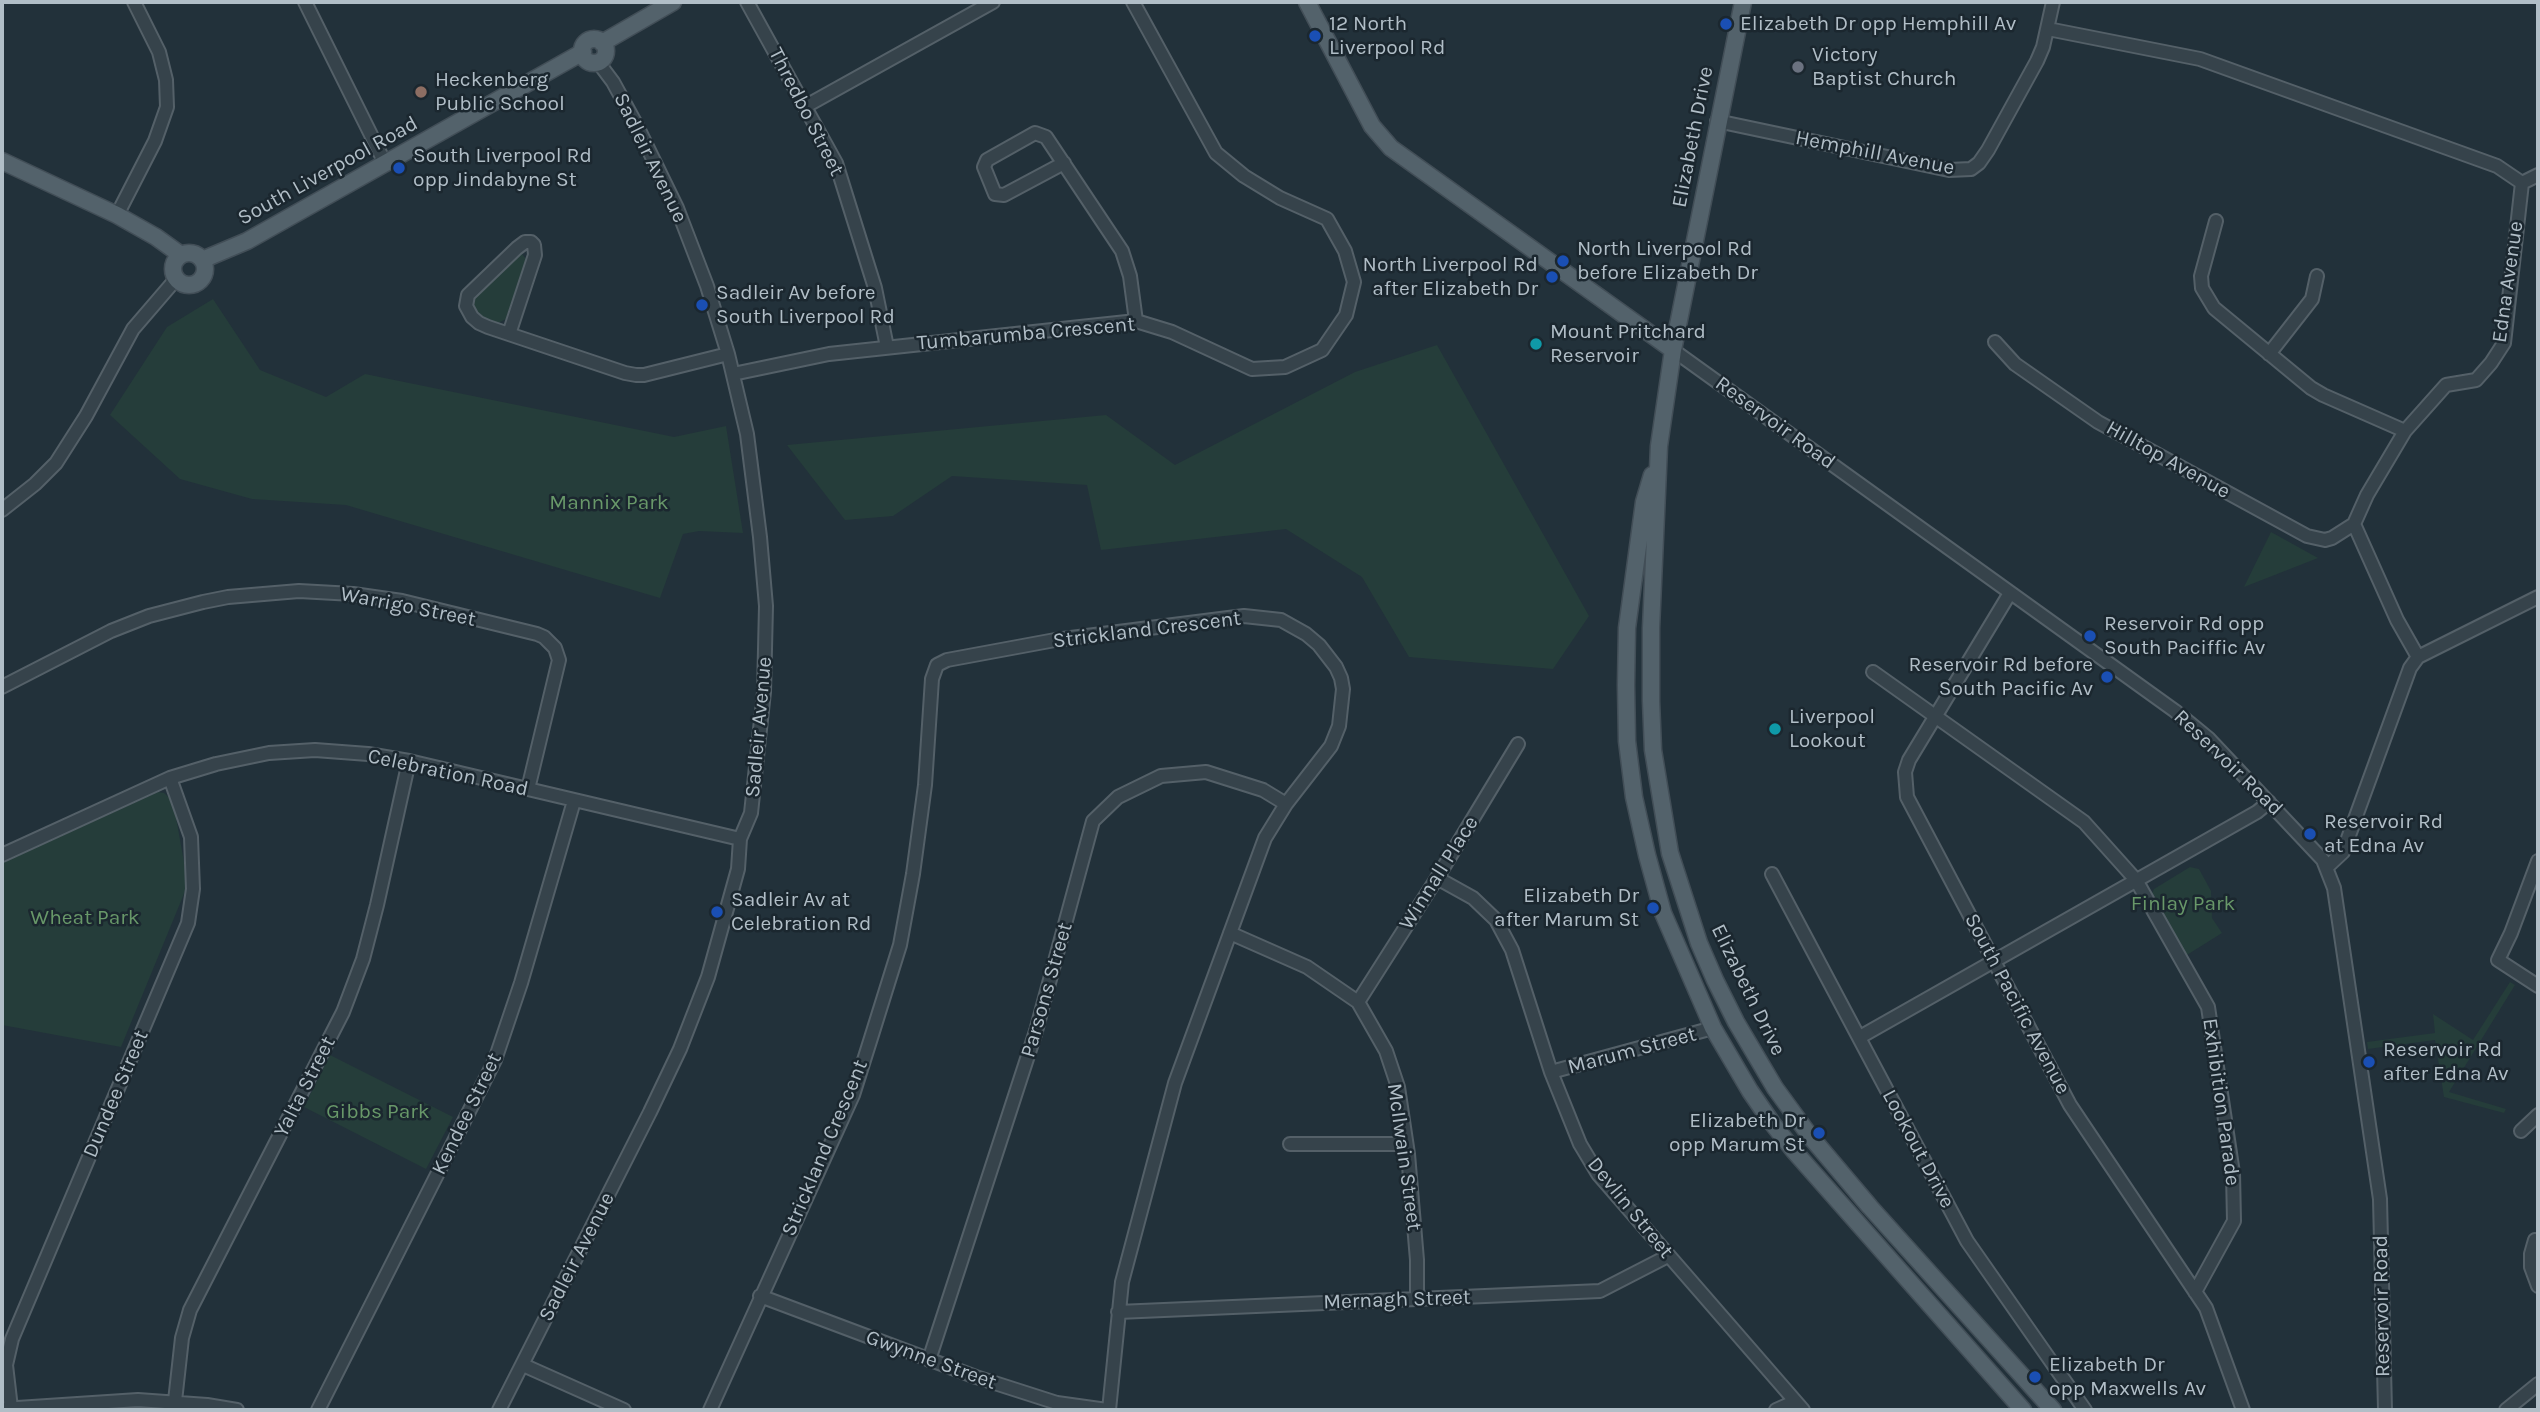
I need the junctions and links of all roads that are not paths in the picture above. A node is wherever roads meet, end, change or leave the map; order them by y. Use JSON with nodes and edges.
{"nodes":[{"id":1,"x":134,"y":2,"type":"edge"},
{"id":2,"x":305,"y":2,"type":"edge"},
{"id":3,"x":673,"y":2,"type":"edge"},
{"id":4,"x":747,"y":2,"type":"edge"},
{"id":5,"x":993,"y":2,"type":"edge"},
{"id":6,"x":1133,"y":2,"type":"edge"},
{"id":7,"x":1307,"y":2,"type":"edge"},
{"id":8,"x":1743,"y":2,"type":"edge"},
{"id":9,"x":2053,"y":2,"type":"edge"},
{"id":10,"x":2048,"y":29,"type":"junction"},
{"id":11,"x":602,"y":43,"type":"junction"},
{"id":12,"x":583,"y":52,"type":"junction"},
{"id":13,"x":598,"y":62,"type":"junction"},
{"id":14,"x":806,"y":106,"type":"junction"},
{"id":15,"x":1717,"y":121,"type":"junction"},
{"id":16,"x":2,"y":161,"type":"edge"},
{"id":17,"x":385,"y":163,"type":"junction"},
{"id":18,"x":1064,"y":163,"type":"junction"},
{"id":19,"x":2538,"y":176,"type":"edge"},
{"id":20,"x":2522,"y":183,"type":"junction"},
{"id":21,"x":117,"y":215,"type":"junction"},
{"id":22,"x":2216,"y":221,"type":"dead end"},
{"id":23,"x":181,"y":255,"type":"junction"},
{"id":24,"x":202,"y":260,"type":"junction"},
{"id":25,"x":2317,"y":276,"type":"dead end"},
{"id":26,"x":176,"y":279,"type":"junction"},
{"id":27,"x":1136,"y":321,"type":"junction"},
{"id":28,"x":509,"y":334,"type":"junction"},
{"id":29,"x":1995,"y":342,"type":"dead end"},
{"id":30,"x":887,"y":347,"type":"junction"},
{"id":31,"x":1673,"y":350,"type":"junction"},
{"id":32,"x":728,"y":354,"type":"junction"},
{"id":33,"x":2269,"y":354,"type":"junction"},
{"id":34,"x":733,"y":374,"type":"junction"},
{"id":35,"x":2405,"y":431,"type":"junction"},
{"id":36,"x":1660,"y":446,"type":"junction"},
{"id":37,"x":2,"y":510,"type":"edge"},
{"id":38,"x":2354,"y":524,"type":"junction"},
{"id":39,"x":2010,"y":593,"type":"junction"},
{"id":40,"x":2538,"y":597,"type":"edge"},
{"id":41,"x":2418,"y":657,"type":"junction"},
{"id":42,"x":1873,"y":672,"type":"dead end"},
{"id":43,"x":2,"y":687,"type":"edge"},
{"id":44,"x":1935,"y":716,"type":"junction"},
{"id":45,"x":1518,"y":744,"type":"dead end"},
{"id":46,"x":409,"y":761,"type":"junction"},
{"id":47,"x":170,"y":778,"type":"junction"},
{"id":48,"x":528,"y":789,"type":"junction"},
{"id":49,"x":574,"y":801,"type":"junction"},
{"id":50,"x":2269,"y":802,"type":"junction"},
{"id":51,"x":1286,"y":804,"type":"junction"},
{"id":52,"x":740,"y":839,"type":"junction"},
{"id":53,"x":2,"y":855,"type":"edge"},
{"id":54,"x":2538,"y":861,"type":"edge"},
{"id":55,"x":2327,"y":867,"type":"junction"},
{"id":56,"x":1772,"y":874,"type":"dead end"},
{"id":57,"x":1437,"y":878,"type":"junction"},
{"id":58,"x":2136,"y":880,"type":"junction"},
{"id":59,"x":1230,"y":933,"type":"junction"},
{"id":60,"x":1996,"y":961,"type":"junction"},
{"id":61,"x":2538,"y":986,"type":"edge"},
{"id":62,"x":1358,"y":1002,"type":"junction"},
{"id":63,"x":1713,"y":1028,"type":"junction"},
{"id":64,"x":1860,"y":1037,"type":"junction"},
{"id":65,"x":1551,"y":1072,"type":"junction"},
{"id":66,"x":2538,"y":1115,"type":"edge"},
{"id":67,"x":2521,"y":1131,"type":"dead end"},
{"id":68,"x":1290,"y":1143,"type":"dead end"},
{"id":69,"x":1405,"y":1144,"type":"junction"},
{"id":70,"x":2535,"y":1240,"type":"dead end"},
{"id":71,"x":1668,"y":1256,"type":"junction"},
{"id":72,"x":2538,"y":1286,"type":"edge"},
{"id":73,"x":2195,"y":1292,"type":"junction"},
{"id":74,"x":760,"y":1296,"type":"junction"},
{"id":75,"x":1417,"y":1299,"type":"junction"},
{"id":76,"x":1118,"y":1312,"type":"junction"},
{"id":77,"x":929,"y":1360,"type":"junction"},
{"id":78,"x":523,"y":1365,"type":"junction"},
{"id":79,"x":2538,"y":1384,"type":"edge"},
{"id":80,"x":175,"y":1401,"type":"junction"},
{"id":81,"x":1799,"y":1406,"type":"edge"},
{"id":82,"x":6,"y":1408,"type":"edge"},
{"id":83,"x":237,"y":1410,"type":"edge"},
{"id":84,"x":318,"y":1410,"type":"edge"},
{"id":85,"x":499,"y":1410,"type":"edge"},
{"id":86,"x":624,"y":1410,"type":"edge"},
{"id":87,"x":710,"y":1410,"type":"edge"},
{"id":88,"x":1108,"y":1410,"type":"edge"},
{"id":89,"x":1776,"y":1410,"type":"edge"},
{"id":90,"x":2023,"y":1410,"type":"edge"},
{"id":91,"x":2053,"y":1410,"type":"edge"},
{"id":92,"x":2085,"y":1410,"type":"edge"},
{"id":93,"x":2243,"y":1410,"type":"edge"},
{"id":94,"x":2385,"y":1410,"type":"edge"},
{"id":95,"x":2506,"y":1410,"type":"edge"}],
"edges":[{"from":1,"to":21,"type":"street"},
{"from":2,"to":17,"type":"street"},
{"from":3,"to":11,"type":"main road"},
{"from":4,"to":14,"type":"street","name":"Thredbo Street"},
{"from":5,"to":14,"type":"street"},
{"from":6,"to":27,"type":"street","name":"Tumbarumba Crescent"},
{"from":7,"to":31,"type":"main road"},
{"from":8,"to":15,"type":"main road","name":"Elizabeth Drive"},
{"from":9,"to":10,"type":"street","name":"Hemphill Avenue"},
{"from":10,"to":15,"type":"street","name":"Hemphill Avenue"},
{"from":10,"to":20,"type":"street"},
{"from":11,"to":12,"type":"main road"},
{"from":11,"to":13,"type":"main road"},
{"from":12,"to":13,"type":"main road"},
{"from":12,"to":17,"type":"main road","name":"South Liverpool Road"},
{"from":13,"to":32,"type":"street","name":"Sadleir Avenue"},
{"from":14,"to":30,"type":"street","name":"Thredbo Street"},
{"from":15,"to":31,"type":"main road","name":"Elizabeth Drive"},
{"from":16,"to":21,"type":"main road"},
{"from":17,"to":24,"type":"main road","name":"South Liverpool Road"},
{"from":18,"to":18,"type":"street"},
{"from":18,"to":27,"type":"street"},
{"from":19,"to":20,"type":"street"},
{"from":20,"to":35,"type":"street","name":"Edna Avenue"},
{"from":21,"to":23,"type":"main road"},
{"from":22,"to":33,"type":"street"},
{"from":23,"to":24,"type":"main road"},
{"from":23,"to":26,"type":"main road"},
{"from":24,"to":26,"type":"main road"},
{"from":25,"to":33,"type":"street"},
{"from":26,"to":37,"type":"street"},
{"from":27,"to":30,"type":"street","name":"Tumbarumba Crescent"},
{"from":28,"to":28,"type":"street"},
{"from":28,"to":32,"type":"street"},
{"from":29,"to":38,"type":"street","name":"Hilltop Avenue"},
{"from":30,"to":34,"type":"street","name":"Tumbarumba Crescent"},
{"from":31,"to":36,"type":"main road","name":"Elizabeth Drive"},
{"from":31,"to":39,"type":"street","name":"Reservoir Road"},
{"from":32,"to":34,"type":"street","name":"Sadleir Avenue"},
{"from":33,"to":35,"type":"street"},
{"from":34,"to":52,"type":"street","name":"Sadleir Avenue"},
{"from":35,"to":38,"type":"street","name":"Edna Avenue"},
{"from":36,"to":63,"type":"main road","name":"Elizabeth Drive"},
{"from":36,"to":91,"type":"main road","name":"Elizabeth Drive"},
{"from":38,"to":41,"type":"street"},
{"from":39,"to":44,"type":"street","name":"South Pacific Avenue"},
{"from":39,"to":50,"type":"street","name":"Reservoir Road"},
{"from":40,"to":41,"type":"street"},
{"from":41,"to":55,"type":"street"},
{"from":42,"to":44,"type":"street","name":"Exhibition Parade"},
{"from":43,"to":48,"type":"street","name":"Warrigo Street"},
{"from":44,"to":58,"type":"street","name":"Exhibition Parade"},
{"from":44,"to":60,"type":"street","name":"South Pacific Avenue"},
{"from":45,"to":57,"type":"street","name":"Winnall Place"},
{"from":46,"to":47,"type":"street","name":"Celebration Road"},
{"from":46,"to":48,"type":"street","name":"Celebration Road"},
{"from":46,"to":80,"type":"street","name":"Yalta Street"},
{"from":47,"to":53,"type":"street","name":"Celebration Road"},
{"from":47,"to":82,"type":"street","name":"Dundee Street"},
{"from":48,"to":49,"type":"street","name":"Celebration Road"},
{"from":49,"to":52,"type":"street","name":"Celebration Road"},
{"from":49,"to":84,"type":"street","name":"Kendee Street"},
{"from":50,"to":55,"type":"street","name":"Reservoir Road"},
{"from":50,"to":58,"type":"street"},
{"from":51,"to":59,"type":"street","name":"Strickland Crescent"},
{"from":51,"to":74,"type":"street","name":"Strickland Crescent"},
{"from":51,"to":77,"type":"street","name":"Parsons Street"},
{"from":52,"to":78,"type":"street","name":"Sadleir Avenue"},
{"from":54,"to":61,"type":"street"},
{"from":55,"to":94,"type":"street","name":"Reservoir Road"},
{"from":56,"to":64,"type":"street","name":"Lookout Drive"},
{"from":57,"to":62,"type":"street","name":"Winnall Place"},
{"from":57,"to":65,"type":"street","name":"Devlin Street"},
{"from":58,"to":60,"type":"street"},
{"from":58,"to":73,"type":"street","name":"Exhibition Parade"},
{"from":59,"to":62,"type":"street","name":"McIlwain Street"},
{"from":59,"to":76,"type":"street","name":"Strickland Crescent"},
{"from":60,"to":64,"type":"street"},
{"from":60,"to":73,"type":"street","name":"South Pacific Avenue"},
{"from":62,"to":69,"type":"street","name":"McIlwain Street"},
{"from":63,"to":65,"type":"street","name":"Marum Street"},
{"from":63,"to":90,"type":"main road","name":"Elizabeth Drive"},
{"from":64,"to":92,"type":"street","name":"Lookout Drive"},
{"from":65,"to":71,"type":"street","name":"Devlin Street"},
{"from":66,"to":67,"type":"street"},
{"from":68,"to":69,"type":"street"},
{"from":69,"to":75,"type":"street","name":"McIlwain Street"},
{"from":70,"to":72,"type":"street"},
{"from":71,"to":75,"type":"street","name":"Mernagh Street"},
{"from":71,"to":81,"type":"street","name":"Devlin Street"},
{"from":73,"to":93,"type":"street","name":"South Pacific Avenue"},
{"from":74,"to":77,"type":"street","name":"Gwynne Street"},
{"from":74,"to":87,"type":"street","name":"Strickland Crescent"},
{"from":75,"to":76,"type":"street","name":"Mernagh Street"},
{"from":76,"to":88,"type":"street","name":"Strickland Crescent"},
{"from":77,"to":88,"type":"street","name":"Gwynne Street"},
{"from":78,"to":85,"type":"street","name":"Sadleir Avenue"},
{"from":78,"to":86,"type":"street"},
{"from":79,"to":95,"type":"street"},
{"from":80,"to":82,"type":"street"},
{"from":80,"to":83,"type":"street"},
{"from":81,"to":89,"type":"street"}]}
